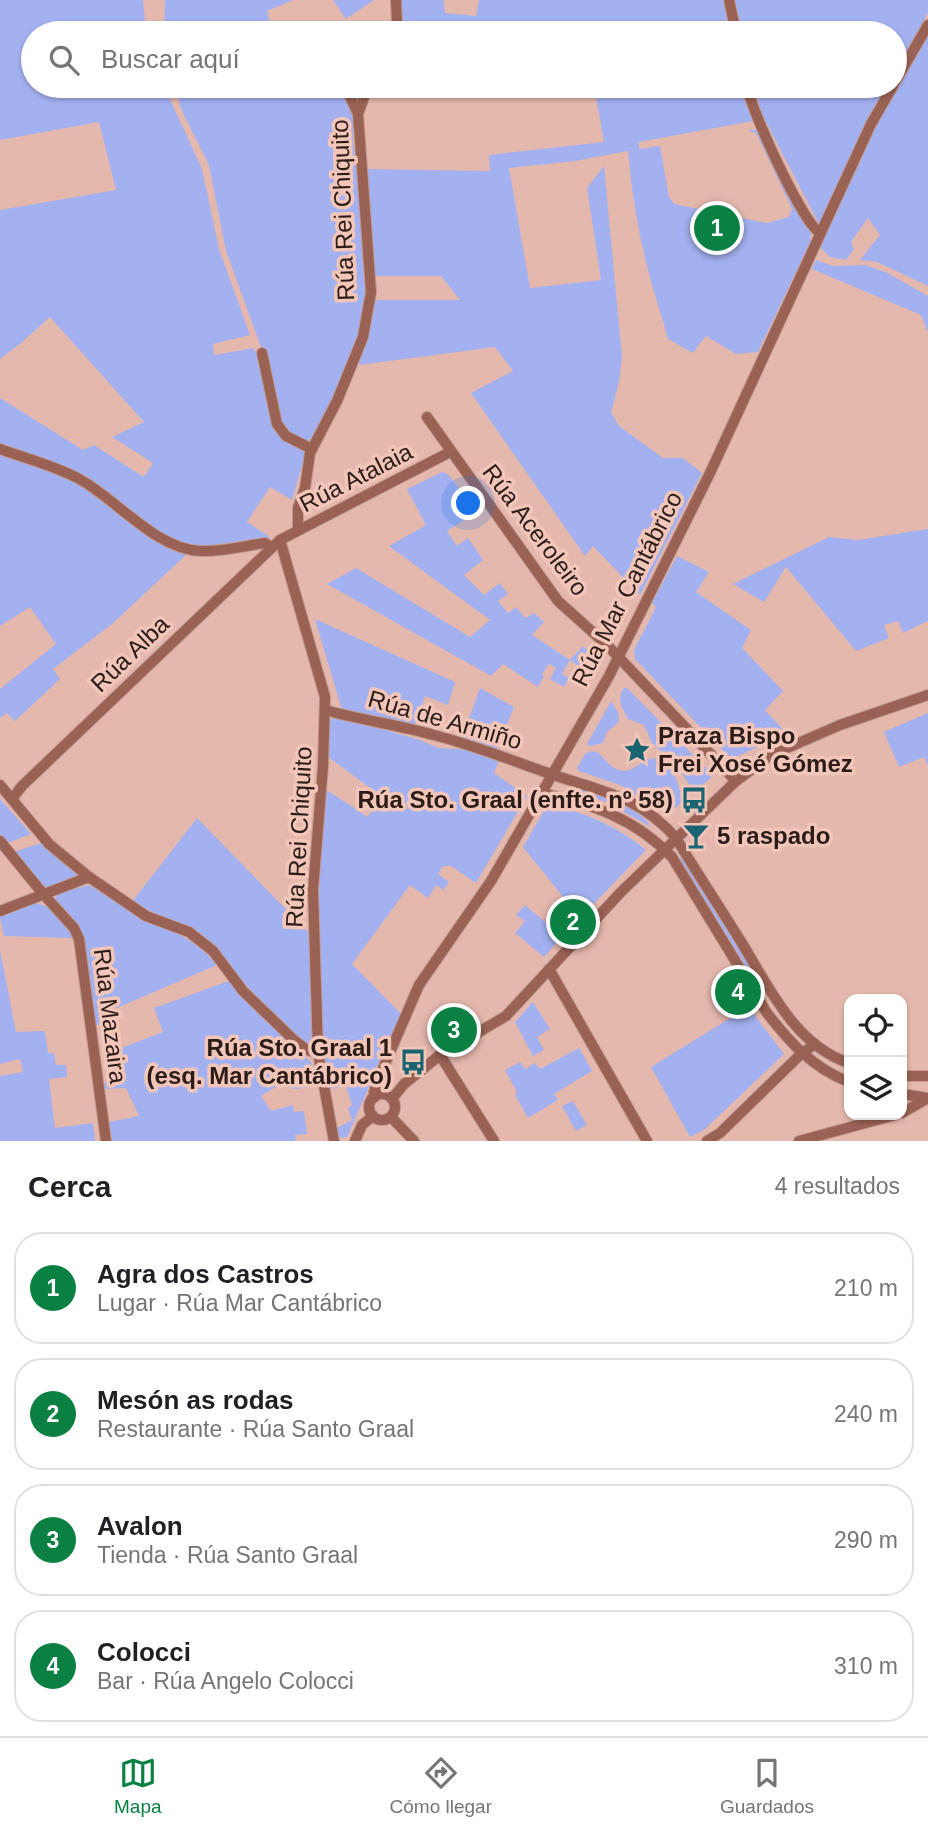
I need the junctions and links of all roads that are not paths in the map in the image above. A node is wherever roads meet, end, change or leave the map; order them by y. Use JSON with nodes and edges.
{"nodes":[{"id":1,"x":396,"y":0,"type":"edge"},
{"id":2,"x":729,"y":0,"type":"edge"},
{"id":3,"x":397,"y":21,"type":"edge"},
{"id":4,"x":733,"y":21,"type":"edge"},
{"id":5,"x":928,"y":25,"type":"edge"},
{"id":6,"x":907,"y":61,"type":"edge"},
{"id":7,"x":351,"y":98,"type":"edge"},
{"id":8,"x":364,"y":98,"type":"edge"},
{"id":9,"x":751,"y":98,"type":"edge"},
{"id":10,"x":886,"y":98,"type":"edge"},
{"id":11,"x":358,"y":114,"type":"junction"},
{"id":12,"x":820,"y":233,"type":"junction"},
{"id":13,"x":262,"y":354,"type":"dead end"},
{"id":14,"x":427,"y":417,"type":"dead end"},
{"id":15,"x":0,"y":449,"type":"edge"},
{"id":16,"x":312,"y":449,"type":"junction"},
{"id":17,"x":450,"y":452,"type":"junction"},
{"id":18,"x":298,"y":530,"type":"junction"},
{"id":19,"x":276,"y":544,"type":"junction"},
{"id":20,"x":618,"y":657,"type":"junction"},
{"id":21,"x":928,"y":695,"type":"edge"},
{"id":22,"x":325,"y":710,"type":"junction"},
{"id":23,"x":552,"y":775,"type":"junction"},
{"id":24,"x":736,"y":781,"type":"junction"},
{"id":25,"x":0,"y":785,"type":"edge"},
{"id":26,"x":542,"y":793,"type":"junction"},
{"id":27,"x":12,"y":799,"type":"junction"},
{"id":28,"x":676,"y":838,"type":"junction"},
{"id":29,"x":0,"y":841,"type":"edge"},
{"id":30,"x":665,"y":850,"type":"junction"},
{"id":31,"x":89,"y":877,"type":"junction"},
{"id":32,"x":44,"y":895,"type":"junction"},
{"id":33,"x":0,"y":911,"type":"edge"},
{"id":34,"x":549,"y":969,"type":"junction"},
{"id":35,"x":780,"y":1005,"type":"junction"},
{"id":36,"x":767,"y":1013,"type":"junction"},
{"id":37,"x":815,"y":1044,"type":"junction"},
{"id":38,"x":318,"y":1053,"type":"junction"},
{"id":39,"x":801,"y":1054,"type":"junction"},
{"id":40,"x":440,"y":1055,"type":"junction"},
{"id":41,"x":844,"y":1060,"type":"edge"},
{"id":42,"x":907,"y":1076,"type":"edge"},
{"id":43,"x":928,"y":1076,"type":"edge"},
{"id":44,"x":844,"y":1080,"type":"edge"},
{"id":45,"x":907,"y":1095,"type":"edge"},
{"id":46,"x":375,"y":1097,"type":"junction"},
{"id":47,"x":928,"y":1098,"type":"edge"},
{"id":48,"x":392,"y":1099,"type":"junction"},
{"id":49,"x":907,"y":1110,"type":"edge"},
{"id":50,"x":373,"y":1116,"type":"junction"},
{"id":51,"x":391,"y":1117,"type":"junction"},
{"id":52,"x":877,"y":1120,"type":"edge"},
{"id":53,"x":723,"y":1137,"type":"edge"},
{"id":54,"x":106,"y":1141,"type":"edge"},
{"id":55,"x":334,"y":1141,"type":"edge"},
{"id":56,"x":355,"y":1141,"type":"edge"},
{"id":57,"x":414,"y":1141,"type":"edge"},
{"id":58,"x":494,"y":1141,"type":"edge"},
{"id":59,"x":647,"y":1141,"type":"edge"},
{"id":60,"x":707,"y":1141,"type":"edge"},
{"id":61,"x":799,"y":1141,"type":"edge"}],
"edges":[{"from":1,"to":3,"type":"street"},
{"from":2,"to":4,"type":"street"},
{"from":5,"to":6,"type":"street","name":"Rúa Mar Cantábrico"},
{"from":7,"to":11,"type":"street"},
{"from":8,"to":11,"type":"street","name":"Rúa Rei Chiquito"},
{"from":9,"to":12,"type":"street"},
{"from":10,"to":12,"type":"street","name":"Rúa Mar Cantábrico"},
{"from":11,"to":16,"type":"street","name":"Rúa Rei Chiquito"},
{"from":12,"to":20,"type":"street","name":"Rúa Mar Cantábrico"},
{"from":13,"to":16,"type":"street"},
{"from":14,"to":17,"type":"street","name":"Rúa Aceroleiro"},
{"from":15,"to":19,"type":"street"},
{"from":16,"to":18,"type":"street","name":"Rúa Rei Chiquito"},
{"from":17,"to":18,"type":"street","name":"Rúa Atalaia"},
{"from":17,"to":20,"type":"street","name":"Rúa Aceroleiro"},
{"from":18,"to":19,"type":"street","name":"Rúa Atalaia"},
{"from":19,"to":22,"type":"street","name":"Rúa Rei Chiquito"},
{"from":19,"to":27,"type":"street","name":"Rúa Alba"},
{"from":20,"to":23,"type":"street","name":"Rúa Mar Cantábrico"},
{"from":20,"to":24,"type":"street","name":"Rúa Aceroleiro"},
{"from":21,"to":24,"type":"street"},
{"from":22,"to":23,"type":"street","name":"Rúa de Armiño"},
{"from":22,"to":38,"type":"street","name":"Rúa Rei Chiquito"},
{"from":23,"to":26,"type":"street","name":"Rúa Mar Cantábrico"},
{"from":23,"to":28,"type":"street","name":"Rúa de Armiño"},
{"from":24,"to":28,"type":"street"},
{"from":25,"to":27,"type":"street"},
{"from":26,"to":30,"type":"street"},
{"from":26,"to":46,"type":"street","name":"Rúa Mar Cantábrico"},
{"from":27,"to":31,"type":"street"},
{"from":28,"to":30,"type":"street"},
{"from":28,"to":35,"type":"street","name":"Rúa de Armiño"},
{"from":29,"to":32,"type":"street","name":"Rúa Mazaira"},
{"from":30,"to":34,"type":"street"},
{"from":30,"to":36,"type":"street"},
{"from":31,"to":32,"type":"street"},
{"from":31,"to":38,"type":"street"},
{"from":32,"to":33,"type":"street"},
{"from":32,"to":54,"type":"street","name":"Rúa Mazaira"},
{"from":34,"to":40,"type":"street"},
{"from":34,"to":59,"type":"street"},
{"from":35,"to":36,"type":"street"},
{"from":35,"to":37,"type":"street","name":"Rúa de Armiño"},
{"from":36,"to":39,"type":"street"},
{"from":37,"to":39,"type":"street"},
{"from":37,"to":41,"type":"street","name":"Rúa de Armiño"},
{"from":38,"to":55,"type":"street","name":"Rúa Rei Chiquito"},
{"from":39,"to":44,"type":"street"},
{"from":39,"to":53,"type":"street"},
{"from":40,"to":48,"type":"street"},
{"from":40,"to":58,"type":"street"},
{"from":42,"to":43,"type":"street"},
{"from":42,"to":45,"type":"street"},
{"from":45,"to":47,"type":"street"},
{"from":46,"to":48,"type":"street"},
{"from":46,"to":50,"type":"street","name":"Rúa Mar Cantábrico"},
{"from":47,"to":49,"type":"street"},
{"from":48,"to":51,"type":"street"},
{"from":50,"to":51,"type":"street"},
{"from":50,"to":56,"type":"street","name":"Rúa Mar Cantábrico"},
{"from":51,"to":57,"type":"street"},
{"from":52,"to":61,"type":"street"},
{"from":53,"to":60,"type":"street"}]}
